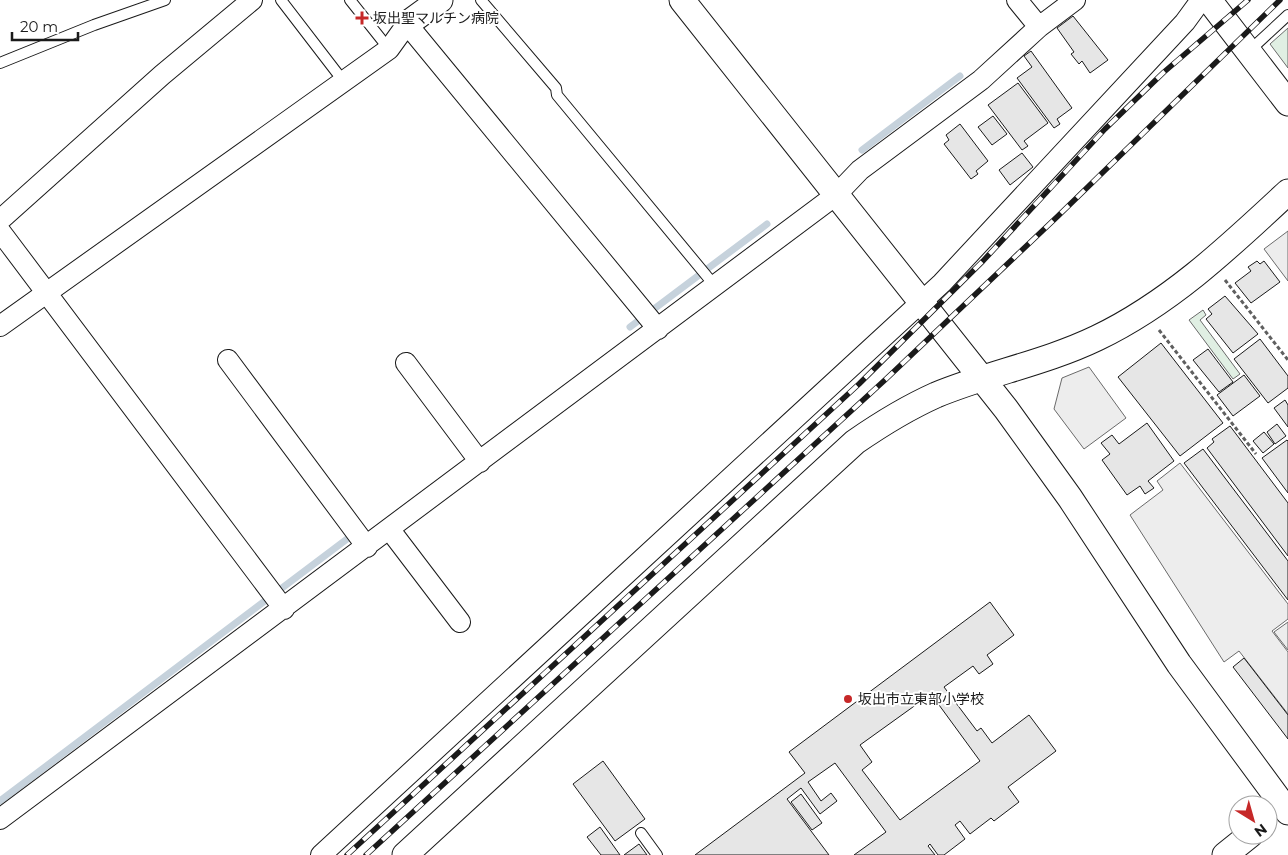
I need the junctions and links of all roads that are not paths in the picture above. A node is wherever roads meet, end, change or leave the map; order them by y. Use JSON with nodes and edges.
{"nodes":[{"id":1,"x":165,"y":0,"type":"edge"},
{"id":2,"x":252,"y":0,"type":"edge"},
{"id":3,"x":281,"y":0,"type":"edge"},
{"id":4,"x":350,"y":0,"type":"edge"},
{"id":5,"x":440,"y":0,"type":"edge"},
{"id":6,"x":481,"y":0,"type":"edge"},
{"id":7,"x":682,"y":0,"type":"edge"},
{"id":8,"x":1017,"y":0,"type":"edge"},
{"id":9,"x":1075,"y":0,"type":"edge"},
{"id":10,"x":1201,"y":0,"type":"edge"},
{"id":11,"x":1209,"y":0,"type":"edge"},
{"id":12,"x":1288,"y":15,"type":"edge"},
{"id":13,"x":407,"y":24,"type":"junction"},
{"id":14,"x":1039,"y":27,"type":"junction"},
{"id":15,"x":390,"y":49,"type":"junction"},
{"id":16,"x":1248,"y":52,"type":"junction"},
{"id":17,"x":0,"y":64,"type":"edge"},
{"id":18,"x":344,"y":82,"type":"junction"},
{"id":19,"x":1288,"y":103,"type":"edge"},
{"id":20,"x":1288,"y":192,"type":"edge"},
{"id":21,"x":836,"y":195,"type":"junction"},
{"id":22,"x":0,"y":220,"type":"edge"},
{"id":23,"x":0,"y":232,"type":"edge"},
{"id":24,"x":711,"y":281,"type":"junction"},
{"id":25,"x":46,"y":293,"type":"junction"},
{"id":26,"x":921,"y":303,"type":"junction"},
{"id":27,"x":651,"y":320,"type":"junction"},
{"id":28,"x":0,"y":326,"type":"edge"},
{"id":29,"x":228,"y":360,"type":"dead end"},
{"id":30,"x":406,"y":363,"type":"dead end"},
{"id":31,"x":982,"y":380,"type":"junction"},
{"id":32,"x":480,"y":462,"type":"junction"},
{"id":33,"x":390,"y":530,"type":"junction"},
{"id":34,"x":360,"y":537,"type":"junction"},
{"id":35,"x":283,"y":608,"type":"junction"},
{"id":36,"x":460,"y":622,"type":"dead end"},
{"id":37,"x":1282,"y":812,"type":"edge"},
{"id":38,"x":0,"y":819,"type":"edge"},
{"id":39,"x":640,"y":833,"type":"dead end"},
{"id":40,"x":1238,"y":845,"type":"edge"},
{"id":41,"x":321,"y":855,"type":"edge"},
{"id":42,"x":405,"y":855,"type":"edge"},
{"id":43,"x":657,"y":855,"type":"edge"},
{"id":44,"x":1225,"y":855,"type":"edge"}],
"edges":[{"from":1,"to":17,"type":"lane"},
{"from":2,"to":22,"type":"street"},
{"from":3,"to":18,"type":"lane"},
{"from":4,"to":15,"type":"lane"},
{"from":5,"to":13,"type":"street"},
{"from":6,"to":24,"type":"lane"},
{"from":7,"to":21,"type":"street"},
{"from":8,"to":14,"type":"street"},
{"from":9,"to":14,"type":"street"},
{"from":10,"to":26,"type":"street"},
{"from":11,"to":16,"type":"street"},
{"from":12,"to":16,"type":"lane"},
{"from":13,"to":15,"type":"street"},
{"from":13,"to":27,"type":"street"},
{"from":14,"to":21,"type":"street"},
{"from":15,"to":18,"type":"street"},
{"from":16,"to":19,"type":"street"},
{"from":18,"to":25,"type":"street"},
{"from":20,"to":31,"type":"street"},
{"from":21,"to":24,"type":"street"},
{"from":21,"to":26,"type":"street"},
{"from":23,"to":25,"type":"street"},
{"from":24,"to":27,"type":"street"},
{"from":25,"to":28,"type":"street"},
{"from":25,"to":35,"type":"street"},
{"from":26,"to":31,"type":"street"},
{"from":26,"to":41,"type":"street"},
{"from":27,"to":32,"type":"street"},
{"from":29,"to":34,"type":"street"},
{"from":30,"to":32,"type":"street"},
{"from":31,"to":37,"type":"street"},
{"from":31,"to":42,"type":"street"},
{"from":32,"to":33,"type":"street"},
{"from":33,"to":34,"type":"street"},
{"from":33,"to":36,"type":"street"},
{"from":34,"to":35,"type":"street"},
{"from":35,"to":38,"type":"street"},
{"from":39,"to":43,"type":"lane"},
{"from":40,"to":44,"type":"street"}]}
